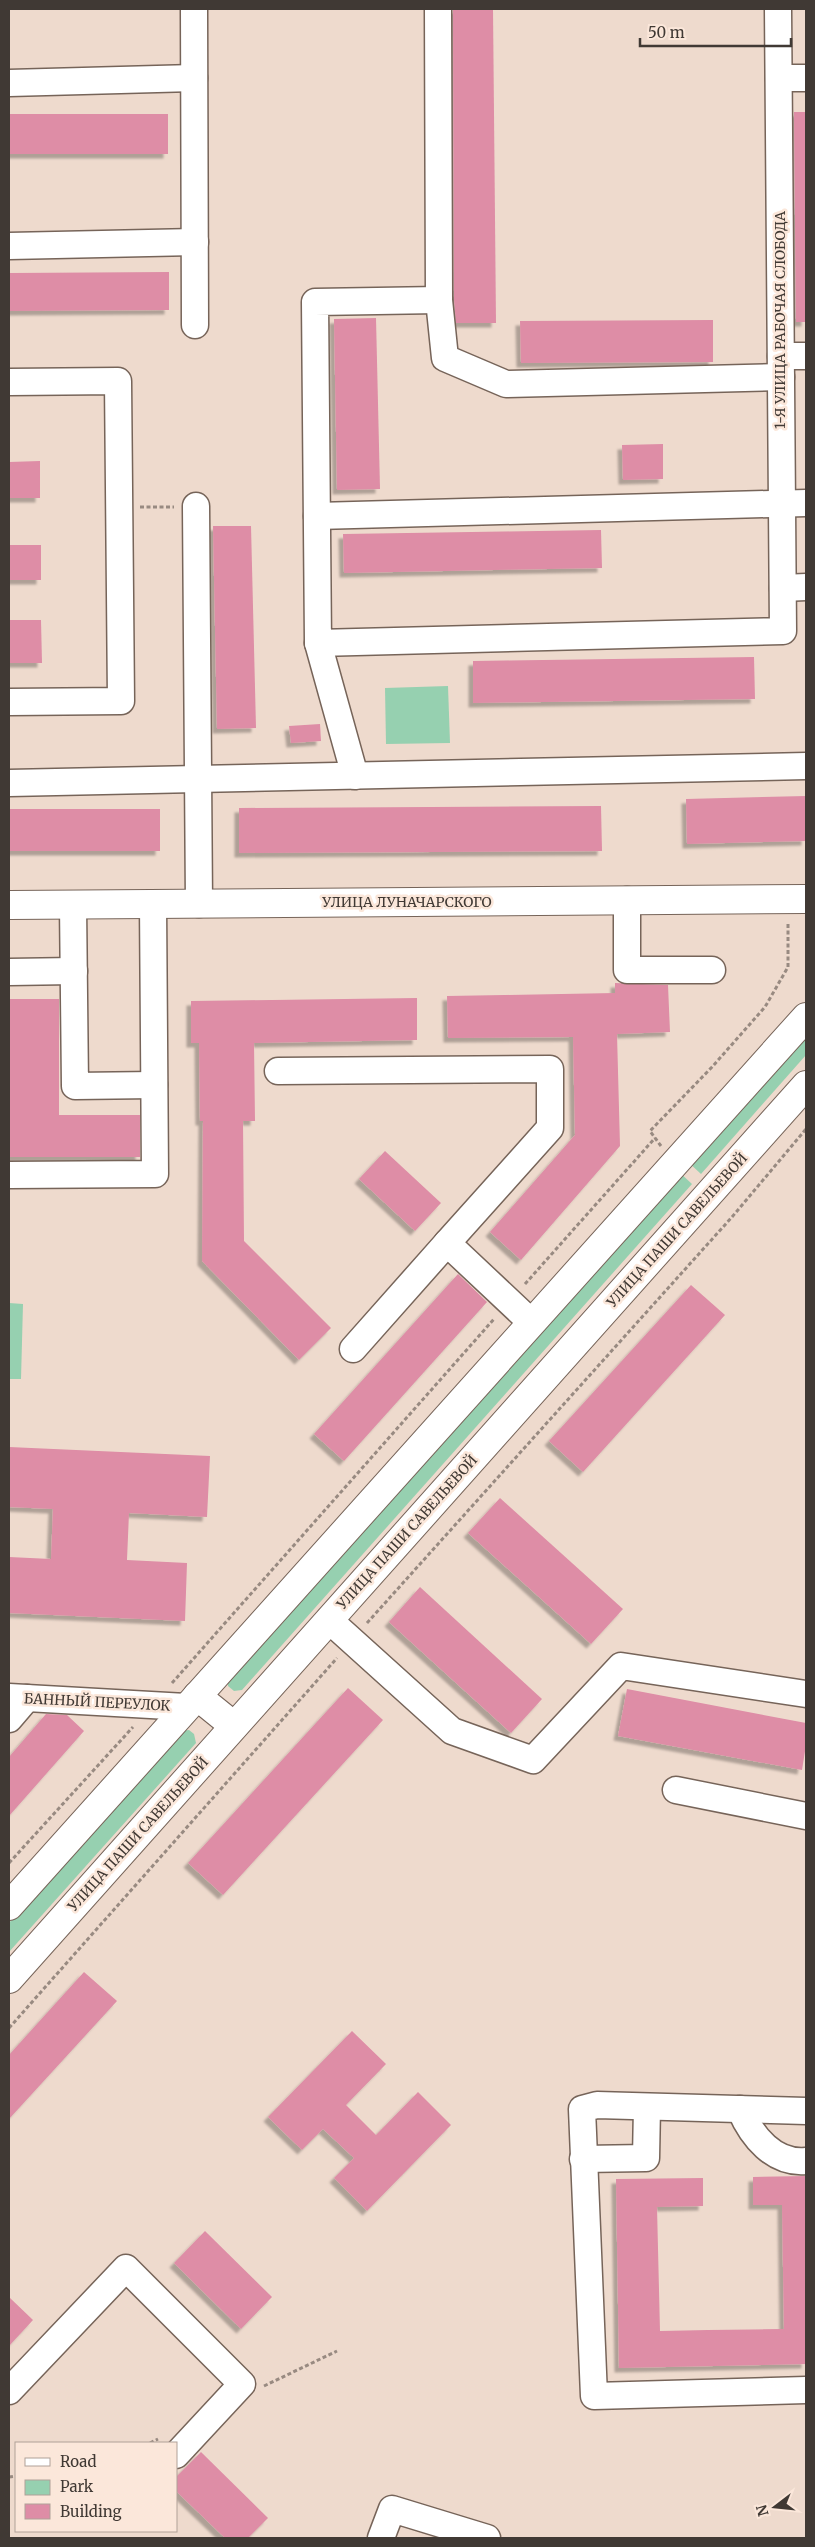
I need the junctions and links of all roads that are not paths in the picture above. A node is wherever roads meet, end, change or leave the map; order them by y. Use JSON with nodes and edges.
{"nodes":[{"id":1,"x":194,"y":9,"type":"edge"},
{"id":2,"x":438,"y":9,"type":"edge"},
{"id":3,"x":778,"y":9,"type":"edge"},
{"id":4,"x":194,"y":78,"type":"junction"},
{"id":5,"x":778,"y":78,"type":"junction"},
{"id":6,"x":806,"y":78,"type":"edge"},
{"id":7,"x":9,"y":83,"type":"edge"},
{"id":8,"x":195,"y":242,"type":"junction"},
{"id":9,"x":9,"y":246,"type":"edge"},
{"id":10,"x":439,"y":300,"type":"junction"},
{"id":11,"x":195,"y":325,"type":"dead end"},
{"id":12,"x":806,"y":356,"type":"edge"},
{"id":13,"x":781,"y":367,"type":"junction"},
{"id":14,"x":9,"y":382,"type":"edge"},
{"id":15,"x":794,"y":503,"type":"edge"},
{"id":16,"x":196,"y":506,"type":"road end"},
{"id":17,"x":318,"y":516,"type":"junction"},
{"id":18,"x":794,"y":587,"type":"edge"},
{"id":19,"x":318,"y":642,"type":"junction"},
{"id":20,"x":9,"y":702,"type":"edge"},
{"id":21,"x":806,"y":766,"type":"edge"},
{"id":22,"x":354,"y":776,"type":"junction"},
{"id":23,"x":198,"y":779,"type":"junction"},
{"id":24,"x":9,"y":783,"type":"edge"},
{"id":25,"x":627,"y":900,"type":"junction"},
{"id":26,"x":798,"y":901,"type":"edge"},
{"id":27,"x":153,"y":904,"type":"junction"},
{"id":28,"x":199,"y":904,"type":"junction"},
{"id":29,"x":9,"y":905,"type":"edge"},
{"id":30,"x":73,"y":905,"type":"junction"},
{"id":31,"x":712,"y":970,"type":"dead end"},
{"id":32,"x":9,"y":972,"type":"edge"},
{"id":33,"x":74,"y":972,"type":"junction"},
{"id":34,"x":806,"y":1017,"type":"edge"},
{"id":35,"x":278,"y":1071,"type":"dead end"},
{"id":36,"x":154,"y":1085,"type":"junction"},
{"id":37,"x":805,"y":1088,"type":"edge"},
{"id":38,"x":9,"y":1176,"type":"edge"},
{"id":39,"x":447,"y":1243,"type":"junction"},
{"id":40,"x":531,"y":1322,"type":"junction"},
{"id":41,"x":353,"y":1350,"type":"dead end"},
{"id":42,"x":330,"y":1620,"type":"junction"},
{"id":43,"x":806,"y":1694,"type":"edge"},
{"id":44,"x":18,"y":1697,"type":"edge"},
{"id":45,"x":191,"y":1701,"type":"junction"},
{"id":46,"x":9,"y":1719,"type":"edge"},
{"id":47,"x":234,"y":1726,"type":"junction"},
{"id":48,"x":676,"y":1790,"type":"dead end"},
{"id":49,"x":806,"y":1816,"type":"edge"},
{"id":50,"x":9,"y":1906,"type":"edge"},
{"id":51,"x":9,"y":1979,"type":"edge"},
{"id":52,"x":647,"y":2107,"type":"junction"},
{"id":53,"x":740,"y":2109,"type":"junction"},
{"id":54,"x":806,"y":2111,"type":"edge"},
{"id":55,"x":583,"y":2159,"type":"junction"},
{"id":56,"x":806,"y":2162,"type":"edge"},
{"id":57,"x":806,"y":2390,"type":"edge"},
{"id":58,"x":9,"y":2391,"type":"edge"},
{"id":59,"x":178,"y":2453,"type":"edge"},
{"id":60,"x":381,"y":2538,"type":"edge"},
{"id":61,"x":487,"y":2538,"type":"edge"}],
"edges":[{"from":1,"to":4,"type":"street"},
{"from":2,"to":10,"type":"street"},
{"from":3,"to":5,"type":"street","name":"1-Я УЛИЦА РАБОЧАЯ СЛОБОДА"},
{"from":4,"to":7,"type":"street"},
{"from":4,"to":8,"type":"street"},
{"from":5,"to":6,"type":"street"},
{"from":5,"to":13,"type":"street","name":"1-Я УЛИЦА РАБОЧАЯ СЛОБОДА"},
{"from":8,"to":9,"type":"street"},
{"from":8,"to":11,"type":"street"},
{"from":10,"to":13,"type":"street"},
{"from":10,"to":17,"type":"street"},
{"from":12,"to":13,"type":"street"},
{"from":13,"to":15,"type":"street","name":"1-Я УЛИЦА РАБОЧАЯ СЛОБОДА"},
{"from":14,"to":20,"type":"street"},
{"from":15,"to":17,"type":"street"},
{"from":15,"to":18,"type":"street","name":"1-Я УЛИЦА РАБОЧАЯ СЛОБОДА"},
{"from":16,"to":23,"type":"street"},
{"from":17,"to":19,"type":"street"},
{"from":18,"to":19,"type":"street","name":"1-Я УЛИЦА РАБОЧАЯ СЛОБОДА"},
{"from":19,"to":22,"type":"street"},
{"from":21,"to":22,"type":"street"},
{"from":22,"to":23,"type":"street"},
{"from":23,"to":24,"type":"street"},
{"from":23,"to":28,"type":"street"},
{"from":25,"to":26,"type":"main road","name":"УЛИЦА ЛУНАЧАРСКОГО"},
{"from":25,"to":28,"type":"main road","name":"УЛИЦА ЛУНАЧАРСКОГО"},
{"from":25,"to":31,"type":"street"},
{"from":27,"to":28,"type":"main road","name":"УЛИЦА ЛУНАЧАРСКОГО"},
{"from":27,"to":30,"type":"main road","name":"УЛИЦА ЛУНАЧАРСКОГО"},
{"from":27,"to":36,"type":"street"},
{"from":29,"to":30,"type":"main road","name":"УЛИЦА ЛУНАЧАРСКОГО"},
{"from":30,"to":33,"type":"street"},
{"from":32,"to":33,"type":"street"},
{"from":33,"to":36,"type":"street"},
{"from":34,"to":40,"type":"main road"},
{"from":35,"to":39,"type":"street"},
{"from":36,"to":38,"type":"street"},
{"from":37,"to":42,"type":"main road","name":"УЛИЦА ПАШИ САВЕЛЬЕВОЙ"},
{"from":39,"to":40,"type":"street"},
{"from":39,"to":41,"type":"street"},
{"from":40,"to":45,"type":"main road"},
{"from":42,"to":43,"type":"street"},
{"from":42,"to":47,"type":"main road","name":"УЛИЦА ПАШИ САВЕЛЬЕВОЙ"},
{"from":44,"to":45,"type":"street","name":"БАННЫЙ ПЕРЕУЛОК"},
{"from":44,"to":46,"type":"street"},
{"from":45,"to":47,"type":"main road"},
{"from":45,"to":50,"type":"main road"},
{"from":47,"to":51,"type":"main road","name":"УЛИЦА ПАШИ САВЕЛЬЕВОЙ"},
{"from":48,"to":49,"type":"street"},
{"from":52,"to":53,"type":"street"},
{"from":52,"to":55,"type":"street"},
{"from":52,"to":55,"type":"street"},
{"from":53,"to":54,"type":"street"},
{"from":53,"to":56,"type":"street"},
{"from":55,"to":57,"type":"street"},
{"from":58,"to":59,"type":"street"},
{"from":60,"to":61,"type":"street"}]}
